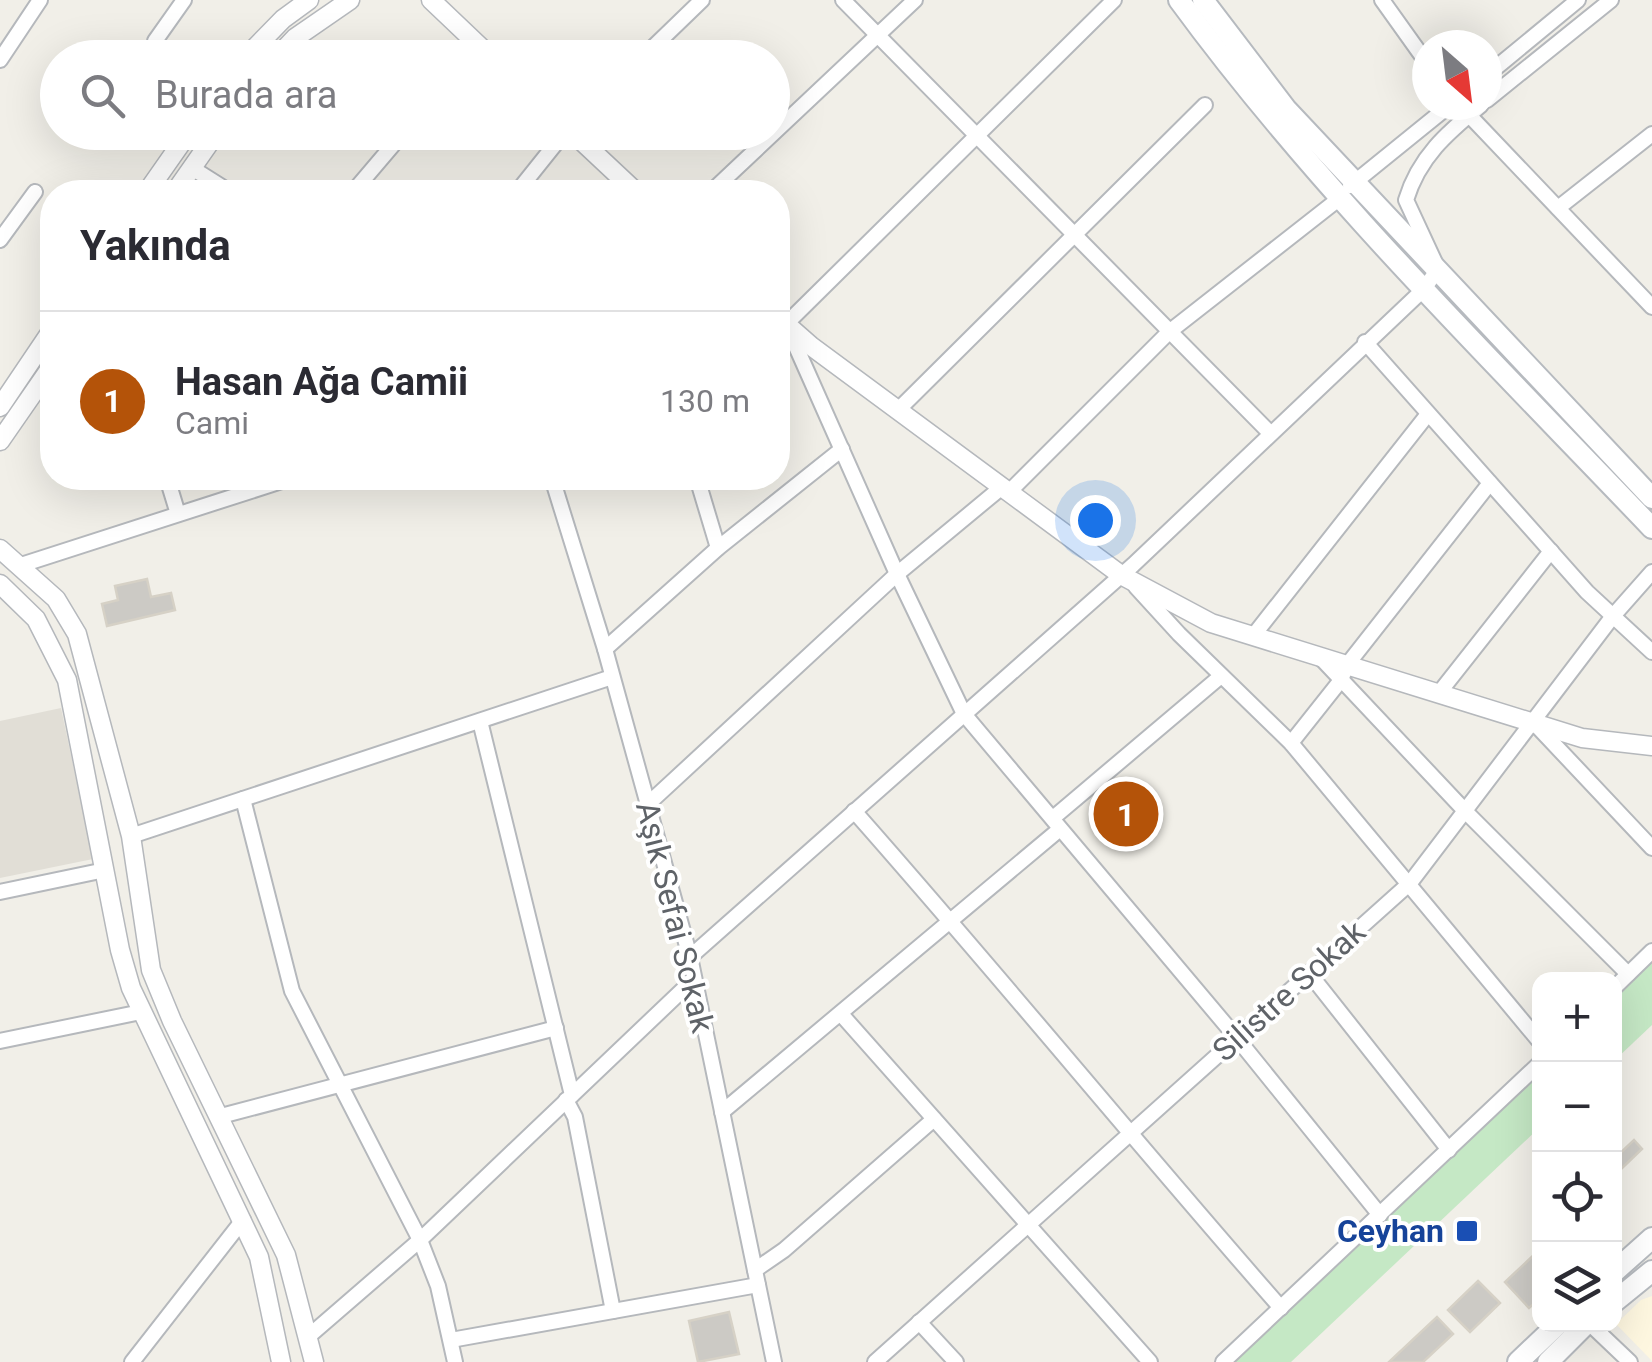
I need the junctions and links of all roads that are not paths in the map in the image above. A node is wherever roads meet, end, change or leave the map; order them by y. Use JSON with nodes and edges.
{"nodes":[{"id":1,"x":40,"y":0,"type":"edge"},
{"id":2,"x":184,"y":0,"type":"edge"},
{"id":3,"x":309,"y":0,"type":"edge"},
{"id":4,"x":350,"y":0,"type":"edge"},
{"id":5,"x":431,"y":0,"type":"edge"},
{"id":6,"x":702,"y":0,"type":"edge"},
{"id":7,"x":844,"y":0,"type":"edge"},
{"id":8,"x":915,"y":0,"type":"edge"},
{"id":9,"x":1114,"y":0,"type":"edge"},
{"id":10,"x":1179,"y":0,"type":"edge"},
{"id":11,"x":1203,"y":0,"type":"edge"},
{"id":12,"x":1382,"y":0,"type":"edge"},
{"id":13,"x":1578,"y":0,"type":"edge"},
{"id":14,"x":1610,"y":0,"type":"edge"},
{"id":15,"x":878,"y":35,"type":"junction"},
{"id":16,"x":157,"y":40,"type":"edge"},
{"id":17,"x":262,"y":40,"type":"edge"},
{"id":18,"x":294,"y":40,"type":"edge"},
{"id":19,"x":468,"y":40,"type":"edge"},
{"id":20,"x":661,"y":40,"type":"edge"},
{"id":21,"x":1412,"y":43,"type":"edge"},
{"id":22,"x":0,"y":60,"type":"edge"},
{"id":23,"x":1502,"y":63,"type":"edge"},
{"id":24,"x":1502,"y":88,"type":"edge"},
{"id":25,"x":1205,"y":105,"type":"dead end"},
{"id":26,"x":790,"y":118,"type":"edge"},
{"id":27,"x":1432,"y":120,"type":"edge"},
{"id":28,"x":1463,"y":120,"type":"edge"},
{"id":29,"x":1483,"y":120,"type":"edge"},
{"id":30,"x":1652,"y":134,"type":"edge"},
{"id":31,"x":978,"y":136,"type":"junction"},
{"id":32,"x":176,"y":150,"type":"edge"},
{"id":33,"x":204,"y":150,"type":"edge"},
{"id":34,"x":389,"y":150,"type":"edge"},
{"id":35,"x":551,"y":150,"type":"edge"},
{"id":36,"x":591,"y":150,"type":"edge"},
{"id":37,"x":756,"y":150,"type":"edge"},
{"id":38,"x":192,"y":168,"type":"junction"},
{"id":39,"x":155,"y":180,"type":"edge"},
{"id":40,"x":184,"y":180,"type":"edge"},
{"id":41,"x":211,"y":180,"type":"edge"},
{"id":42,"x":363,"y":180,"type":"edge"},
{"id":43,"x":527,"y":180,"type":"edge"},
{"id":44,"x":623,"y":180,"type":"edge"},
{"id":45,"x":724,"y":180,"type":"edge"},
{"id":46,"x":35,"y":192,"type":"dead end"},
{"id":47,"x":1344,"y":192,"type":"junction"},
{"id":48,"x":1558,"y":208,"type":"junction"},
{"id":49,"x":1074,"y":234,"type":"junction"},
{"id":50,"x":0,"y":240,"type":"edge"},
{"id":51,"x":1438,"y":270,"type":"junction"},
{"id":52,"x":1424,"y":289,"type":"junction"},
{"id":53,"x":1652,"y":307,"type":"edge"},
{"id":54,"x":790,"y":312,"type":"edge"},
{"id":55,"x":790,"y":326,"type":"edge"},
{"id":56,"x":1170,"y":332,"type":"junction"},
{"id":57,"x":790,"y":337,"type":"edge"},
{"id":58,"x":1364,"y":342,"type":"junction"},
{"id":59,"x":40,"y":348,"type":"edge"},
{"id":60,"x":40,"y":383,"type":"edge"},
{"id":61,"x":0,"y":407,"type":"edge"},
{"id":62,"x":898,"y":410,"type":"junction"},
{"id":63,"x":1428,"y":414,"type":"junction"},
{"id":64,"x":1270,"y":434,"type":"junction"},
{"id":65,"x":0,"y":441,"type":"edge"},
{"id":66,"x":842,"y":450,"type":"junction"},
{"id":67,"x":1490,"y":483,"type":"junction"},
{"id":68,"x":171,"y":490,"type":"edge"},
{"id":69,"x":253,"y":490,"type":"edge"},
{"id":70,"x":556,"y":490,"type":"edge"},
{"id":71,"x":701,"y":490,"type":"edge"},
{"id":72,"x":1006,"y":490,"type":"junction"},
{"id":73,"x":1652,"y":498,"type":"edge"},
{"id":74,"x":178,"y":514,"type":"junction"},
{"id":75,"x":1652,"y":528,"type":"edge"},
{"id":76,"x":718,"y":548,"type":"junction"},
{"id":77,"x":0,"y":549,"type":"edge"},
{"id":78,"x":1550,"y":551,"type":"junction"},
{"id":79,"x":21,"y":565,"type":"junction"},
{"id":80,"x":1652,"y":572,"type":"edge"},
{"id":81,"x":897,"y":574,"type":"junction"},
{"id":82,"x":1126,"y":577,"type":"junction"},
{"id":83,"x":0,"y":584,"type":"edge"},
{"id":84,"x":1613,"y":616,"type":"junction"},
{"id":85,"x":1253,"y":636,"type":"junction"},
{"id":86,"x":604,"y":650,"type":"junction"},
{"id":87,"x":1652,"y":652,"type":"edge"},
{"id":88,"x":1344,"y":672,"type":"junction"},
{"id":89,"x":1222,"y":676,"type":"junction"},
{"id":90,"x":612,"y":677,"type":"junction"},
{"id":91,"x":1440,"y":693,"type":"junction"},
{"id":92,"x":964,"y":714,"type":"junction"},
{"id":93,"x":480,"y":721,"type":"junction"},
{"id":94,"x":1533,"y":722,"type":"junction"},
{"id":95,"x":1291,"y":744,"type":"junction"},
{"id":96,"x":1652,"y":746,"type":"edge"},
{"id":97,"x":243,"y":798,"type":"junction"},
{"id":98,"x":648,"y":804,"type":"junction"},
{"id":99,"x":854,"y":811,"type":"junction"},
{"id":100,"x":1467,"y":813,"type":"junction"},
{"id":101,"x":1057,"y":824,"type":"junction"},
{"id":102,"x":131,"y":836,"type":"junction"},
{"id":103,"x":1652,"y":848,"type":"edge"},
{"id":104,"x":104,"y":870,"type":"junction"},
{"id":105,"x":1410,"y":884,"type":"junction"},
{"id":106,"x":0,"y":892,"type":"edge"},
{"id":107,"x":950,"y":920,"type":"junction"},
{"id":108,"x":1652,"y":952,"type":"edge"},
{"id":109,"x":690,"y":958,"type":"junction"},
{"id":110,"x":1309,"y":972,"type":"junction"},
{"id":111,"x":1628,"y":974,"type":"junction"},
{"id":112,"x":694,"y":979,"type":"junction"},
{"id":113,"x":1622,"y":980,"type":"edge"},
{"id":114,"x":141,"y":1012,"type":"junction"},
{"id":115,"x":841,"y":1014,"type":"junction"},
{"id":116,"x":556,"y":1028,"type":"junction"},
{"id":117,"x":1532,"y":1032,"type":"edge"},
{"id":118,"x":1236,"y":1037,"type":"junction"},
{"id":119,"x":0,"y":1041,"type":"edge"},
{"id":120,"x":1532,"y":1070,"type":"edge"},
{"id":121,"x":340,"y":1083,"type":"junction"},
{"id":122,"x":569,"y":1098,"type":"junction"},
{"id":123,"x":722,"y":1112,"type":"junction"},
{"id":124,"x":221,"y":1116,"type":"junction"},
{"id":125,"x":934,"y":1120,"type":"junction"},
{"id":126,"x":1128,"y":1134,"type":"junction"},
{"id":127,"x":1449,"y":1150,"type":"junction"},
{"id":128,"x":1380,"y":1215,"type":"junction"},
{"id":129,"x":243,"y":1220,"type":"junction"},
{"id":130,"x":1026,"y":1226,"type":"junction"},
{"id":131,"x":1652,"y":1238,"type":"edge"},
{"id":132,"x":420,"y":1240,"type":"junction"},
{"id":133,"x":1622,"y":1265,"type":"edge"},
{"id":134,"x":756,"y":1278,"type":"junction"},
{"id":135,"x":1647,"y":1279,"type":"edge"},
{"id":136,"x":1622,"y":1296,"type":"edge"},
{"id":137,"x":1281,"y":1308,"type":"junction"},
{"id":138,"x":614,"y":1311,"type":"junction"},
{"id":139,"x":919,"y":1322,"type":"junction"},
{"id":140,"x":1550,"y":1332,"type":"edge"},
{"id":141,"x":1580,"y":1332,"type":"edge"},
{"id":142,"x":1597,"y":1332,"type":"edge"},
{"id":143,"x":309,"y":1336,"type":"junction"},
{"id":144,"x":451,"y":1340,"type":"junction"},
{"id":145,"x":132,"y":1362,"type":"edge"},
{"id":146,"x":281,"y":1362,"type":"edge"},
{"id":147,"x":314,"y":1362,"type":"edge"},
{"id":148,"x":455,"y":1362,"type":"edge"},
{"id":149,"x":774,"y":1362,"type":"edge"},
{"id":150,"x":875,"y":1362,"type":"edge"},
{"id":151,"x":956,"y":1362,"type":"edge"},
{"id":152,"x":1150,"y":1362,"type":"edge"},
{"id":153,"x":1224,"y":1362,"type":"edge"},
{"id":154,"x":1518,"y":1362,"type":"edge"},
{"id":155,"x":1548,"y":1362,"type":"edge"},
{"id":156,"x":1630,"y":1362,"type":"edge"}],
"edges":[{"from":1,"to":22,"type":"street"},
{"from":2,"to":16,"type":"street"},
{"from":3,"to":17,"type":"street"},
{"from":4,"to":18,"type":"street"},
{"from":5,"to":19,"type":"street"},
{"from":6,"to":20,"type":"street"},
{"from":7,"to":15,"type":"street"},
{"from":8,"to":15,"type":"street"},
{"from":9,"to":31,"type":"street"},
{"from":10,"to":47,"type":"main road"},
{"from":11,"to":47,"type":"main road"},
{"from":12,"to":21,"type":"street"},
{"from":13,"to":23,"type":"street"},
{"from":14,"to":24,"type":"street"},
{"from":15,"to":26,"type":"street"},
{"from":15,"to":31,"type":"street"},
{"from":25,"to":49,"type":"street"},
{"from":27,"to":47,"type":"street"},
{"from":28,"to":51,"type":"street"},
{"from":29,"to":48,"type":"street"},
{"from":30,"to":48,"type":"street"},
{"from":31,"to":49,"type":"street"},
{"from":31,"to":54,"type":"street"},
{"from":32,"to":39,"type":"street"},
{"from":33,"to":38,"type":"street"},
{"from":34,"to":42,"type":"street"},
{"from":35,"to":43,"type":"street"},
{"from":36,"to":44,"type":"street"},
{"from":37,"to":45,"type":"street"},
{"from":38,"to":40,"type":"street"},
{"from":38,"to":41,"type":"street"},
{"from":46,"to":50,"type":"street"},
{"from":47,"to":51,"type":"main road"},
{"from":47,"to":52,"type":"main road"},
{"from":47,"to":56,"type":"street"},
{"from":48,"to":53,"type":"street"},
{"from":49,"to":56,"type":"street"},
{"from":49,"to":62,"type":"street"},
{"from":51,"to":52,"type":"street"},
{"from":51,"to":73,"type":"main road"},
{"from":52,"to":58,"type":"street"},
{"from":52,"to":75,"type":"main road"},
{"from":55,"to":62,"type":"street"},
{"from":56,"to":64,"type":"street"},
{"from":56,"to":72,"type":"street"},
{"from":57,"to":66,"type":"street"},
{"from":58,"to":63,"type":"street"},
{"from":58,"to":64,"type":"street"},
{"from":59,"to":61,"type":"street"},
{"from":60,"to":65,"type":"street"},
{"from":62,"to":72,"type":"street"},
{"from":63,"to":67,"type":"street"},
{"from":63,"to":85,"type":"street"},
{"from":64,"to":82,"type":"street"},
{"from":66,"to":76,"type":"street"},
{"from":66,"to":81,"type":"street"},
{"from":67,"to":78,"type":"street"},
{"from":67,"to":88,"type":"street"},
{"from":68,"to":74,"type":"street"},
{"from":69,"to":74,"type":"street"},
{"from":70,"to":86,"type":"street","name":"Aşık Sefai Sokak"},
{"from":71,"to":76,"type":"street"},
{"from":72,"to":81,"type":"street"},
{"from":72,"to":82,"type":"street"},
{"from":74,"to":79,"type":"street"},
{"from":76,"to":86,"type":"street"},
{"from":77,"to":79,"type":"street"},
{"from":78,"to":84,"type":"street"},
{"from":78,"to":91,"type":"street"},
{"from":79,"to":102,"type":"street"},
{"from":80,"to":84,"type":"street","name":"Silistre Sokak"},
{"from":81,"to":92,"type":"street"},
{"from":81,"to":98,"type":"street"},
{"from":82,"to":85,"type":"street"},
{"from":82,"to":89,"type":"street"},
{"from":82,"to":92,"type":"street"},
{"from":83,"to":104,"type":"street"},
{"from":84,"to":87,"type":"street"},
{"from":84,"to":94,"type":"street","name":"Silistre Sokak"},
{"from":85,"to":88,"type":"street"},
{"from":86,"to":90,"type":"street","name":"Aşık Sefai Sokak"},
{"from":88,"to":91,"type":"street"},
{"from":88,"to":95,"type":"street"},
{"from":88,"to":100,"type":"street"},
{"from":89,"to":95,"type":"street"},
{"from":89,"to":101,"type":"street"},
{"from":90,"to":93,"type":"street"},
{"from":90,"to":98,"type":"street","name":"Aşık Sefai Sokak"},
{"from":91,"to":94,"type":"street"},
{"from":92,"to":99,"type":"street"},
{"from":92,"to":101,"type":"street"},
{"from":93,"to":97,"type":"street"},
{"from":93,"to":116,"type":"street"},
{"from":94,"to":96,"type":"street"},
{"from":94,"to":100,"type":"street","name":"Silistre Sokak"},
{"from":94,"to":103,"type":"street"},
{"from":95,"to":105,"type":"street"},
{"from":97,"to":102,"type":"street"},
{"from":97,"to":121,"type":"street"},
{"from":98,"to":109,"type":"street","name":"Aşık Sefai Sokak"},
{"from":99,"to":107,"type":"street"},
{"from":99,"to":109,"type":"street"},
{"from":100,"to":105,"type":"street","name":"Silistre Sokak"},
{"from":100,"to":111,"type":"street"},
{"from":101,"to":107,"type":"street"},
{"from":101,"to":118,"type":"street"},
{"from":102,"to":124,"type":"street"},
{"from":104,"to":106,"type":"street"},
{"from":104,"to":114,"type":"street"},
{"from":105,"to":110,"type":"street","name":"Silistre Sokak"},
{"from":105,"to":117,"type":"street"},
{"from":107,"to":115,"type":"street"},
{"from":107,"to":126,"type":"street"},
{"from":108,"to":111,"type":"street"},
{"from":109,"to":112,"type":"street","name":"Aşık Sefai Sokak"},
{"from":110,"to":118,"type":"street","name":"Silistre Sokak"},
{"from":110,"to":127,"type":"street"},
{"from":111,"to":113,"type":"street"},
{"from":112,"to":122,"type":"street"},
{"from":112,"to":123,"type":"street","name":"Aşık Sefai Sokak"},
{"from":114,"to":119,"type":"street"},
{"from":114,"to":129,"type":"street"},
{"from":115,"to":123,"type":"street"},
{"from":115,"to":125,"type":"street"},
{"from":116,"to":121,"type":"street"},
{"from":116,"to":122,"type":"street"},
{"from":118,"to":126,"type":"street","name":"Silistre Sokak"},
{"from":118,"to":128,"type":"street"},
{"from":120,"to":127,"type":"street"},
{"from":121,"to":124,"type":"street"},
{"from":121,"to":132,"type":"street"},
{"from":122,"to":132,"type":"street"},
{"from":122,"to":138,"type":"street"},
{"from":123,"to":134,"type":"street","name":"Aşık Sefai Sokak"},
{"from":124,"to":143,"type":"street"},
{"from":125,"to":130,"type":"street"},
{"from":125,"to":134,"type":"street"},
{"from":126,"to":130,"type":"street","name":"Silistre Sokak"},
{"from":126,"to":137,"type":"street"},
{"from":127,"to":128,"type":"street"},
{"from":128,"to":137,"type":"street"},
{"from":129,"to":145,"type":"street"},
{"from":129,"to":146,"type":"street"},
{"from":130,"to":139,"type":"street","name":"Silistre Sokak"},
{"from":130,"to":152,"type":"street"},
{"from":131,"to":133,"type":"main road"},
{"from":132,"to":143,"type":"street"},
{"from":132,"to":144,"type":"street"},
{"from":134,"to":138,"type":"street"},
{"from":134,"to":149,"type":"street","name":"Aşık Sefai Sokak"},
{"from":135,"to":136,"type":"main road"},
{"from":137,"to":153,"type":"street"},
{"from":138,"to":144,"type":"street"},
{"from":139,"to":150,"type":"street","name":"Silistre Sokak"},
{"from":139,"to":151,"type":"street"},
{"from":140,"to":154,"type":"main road"},
{"from":141,"to":155,"type":"main road"},
{"from":142,"to":156,"type":"street"},
{"from":143,"to":147,"type":"street"},
{"from":144,"to":148,"type":"street"}]}
